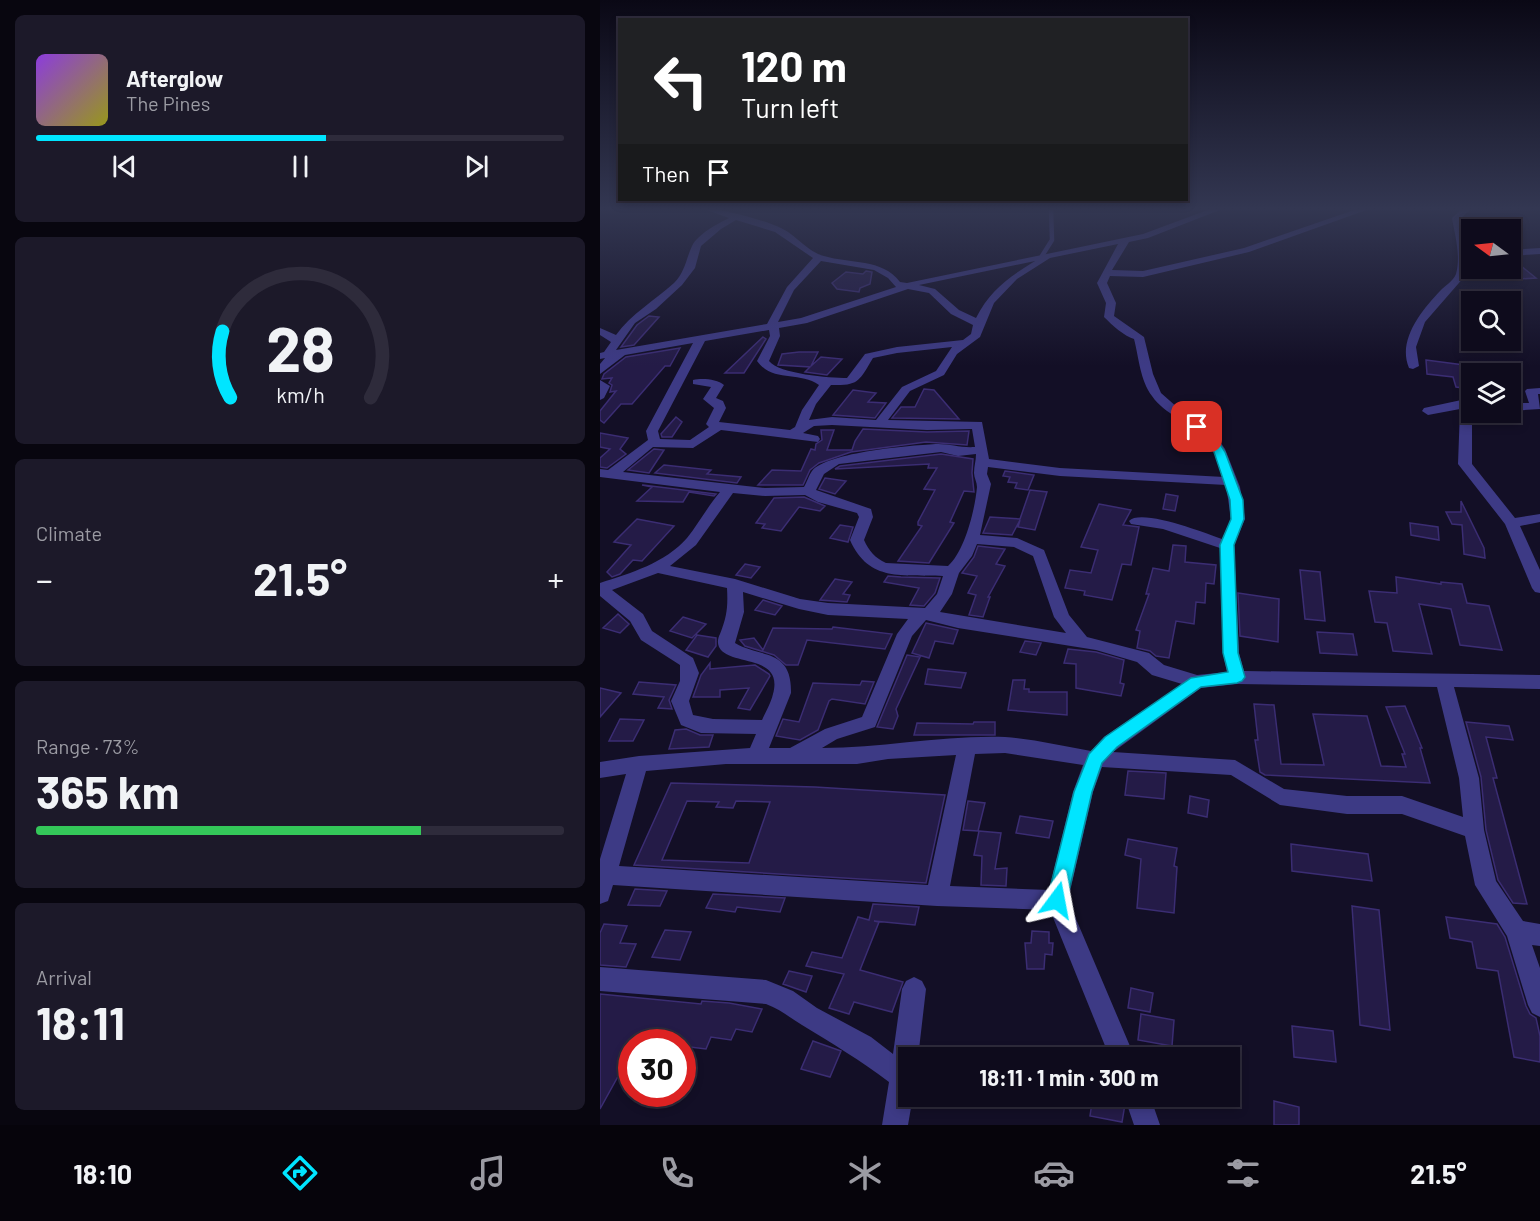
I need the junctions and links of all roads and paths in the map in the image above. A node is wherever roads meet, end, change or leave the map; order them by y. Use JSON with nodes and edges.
{"nodes":[{"id":1,"x":692,"y":260,"type":"edge"},
{"id":2,"x":816,"y":260,"type":"edge"},
{"id":3,"x":834,"y":260,"type":"edge"},
{"id":4,"x":1021,"y":260,"type":"edge"},
{"id":5,"x":1041,"y":260,"type":"edge"},
{"id":6,"x":1110,"y":260,"type":"edge"},
{"id":7,"x":1194,"y":260,"type":"edge"},
{"id":8,"x":1107,"y":273,"type":"junction"},
{"id":9,"x":1461,"y":273,"type":"edge"},
{"id":10,"x":907,"y":286,"type":"junction"},
{"id":11,"x":978,"y":324,"type":"junction"},
{"id":12,"x":771,"y":326,"type":"junction"},
{"id":13,"x":600,"y":331,"type":"edge"},
{"id":14,"x":701,"y":338,"type":"junction"},
{"id":15,"x":616,"y":340,"type":"junction"},
{"id":16,"x":963,"y":343,"type":"junction"},
{"id":17,"x":625,"y":351,"type":"junction"},
{"id":18,"x":603,"y":356,"type":"edge"},
{"id":19,"x":1413,"y":366,"type":"dead end"},
{"id":20,"x":600,"y":371,"type":"edge"},
{"id":21,"x":824,"y":381,"type":"junction"},
{"id":22,"x":697,"y":382,"type":"dead end"},
{"id":23,"x":1540,"y":391,"type":"edge"},
{"id":24,"x":1461,"y":405,"type":"edge"},
{"id":25,"x":1521,"y":407,"type":"edge"},
{"id":26,"x":1428,"y":411,"type":"dead end"},
{"id":27,"x":1468,"y":423,"type":"edge"},
{"id":28,"x":879,"y":424,"type":"junction"},
{"id":29,"x":719,"y":426,"type":"junction"},
{"id":30,"x":796,"y":431,"type":"junction"},
{"id":31,"x":814,"y":439,"type":"dead end"},
{"id":32,"x":655,"y":442,"type":"junction"},
{"id":33,"x":982,"y":456,"type":"junction"},
{"id":34,"x":606,"y":473,"type":"edge"},
{"id":35,"x":1231,"y":480,"type":"junction"},
{"id":36,"x":730,"y":489,"type":"junction"},
{"id":37,"x":807,"y":491,"type":"junction"},
{"id":38,"x":1540,"y":518,"type":"edge"},
{"id":39,"x":1136,"y":520,"type":"dead end"},
{"id":40,"x":1512,"y":523,"type":"junction"},
{"id":41,"x":970,"y":539,"type":"junction"},
{"id":42,"x":1227,"y":545,"type":"junction"},
{"id":43,"x":658,"y":568,"type":"junction"},
{"id":44,"x":952,"y":571,"type":"junction"},
{"id":45,"x":735,"y":584,"type":"junction"},
{"id":46,"x":1540,"y":588,"type":"edge"},
{"id":47,"x":922,"y":613,"type":"junction"},
{"id":48,"x":1081,"y":640,"type":"junction"},
{"id":49,"x":1237,"y":677,"type":"junction"},
{"id":50,"x":1444,"y":681,"type":"junction"},
{"id":51,"x":1197,"y":682,"type":"junction"},
{"id":52,"x":1540,"y":682,"type":"edge"},
{"id":53,"x":768,"y":727,"type":"junction"},
{"id":54,"x":966,"y":746,"type":"junction"},
{"id":55,"x":756,"y":754,"type":"junction"},
{"id":56,"x":791,"y":757,"type":"junction"},
{"id":57,"x":1095,"y":759,"type":"junction"},
{"id":58,"x":639,"y":764,"type":"junction"},
{"id":59,"x":600,"y":770,"type":"edge"},
{"id":60,"x":1474,"y":830,"type":"junction"},
{"id":61,"x":603,"y":884,"type":"edge"},
{"id":62,"x":937,"y":896,"type":"junction"},
{"id":63,"x":1057,"y":900,"type":"junction"},
{"id":64,"x":1517,"y":931,"type":"junction"},
{"id":65,"x":1540,"y":935,"type":"edge"},
{"id":66,"x":600,"y":979,"type":"edge"},
{"id":67,"x":914,"y":989,"type":"dead end"},
{"id":68,"x":1540,"y":1005,"type":"edge"},
{"id":69,"x":906,"y":1047,"type":"edge"},
{"id":70,"x":1118,"y":1047,"type":"edge"},
{"id":71,"x":898,"y":1073,"type":"edge"},
{"id":72,"x":898,"y":1104,"type":"edge"},
{"id":73,"x":1141,"y":1107,"type":"edge"},
{"id":74,"x":895,"y":1125,"type":"edge"},
{"id":75,"x":1147,"y":1125,"type":"edge"}],
"edges":[{"from":1,"to":15,"type":"street"},
{"from":2,"to":12,"type":"street"},
{"from":3,"to":10,"type":"street"},
{"from":4,"to":10,"type":"street"},
{"from":5,"to":11,"type":"street"},
{"from":6,"to":8,"type":"street"},
{"from":7,"to":8,"type":"street"},
{"from":8,"to":35,"type":"street"},
{"from":9,"to":19,"type":"street"},
{"from":10,"to":11,"type":"street"},
{"from":10,"to":12,"type":"street"},
{"from":11,"to":16,"type":"street"},
{"from":12,"to":14,"type":"street"},
{"from":12,"to":21,"type":"street"},
{"from":13,"to":15,"type":"street"},
{"from":14,"to":17,"type":"street"},
{"from":14,"to":32,"type":"street"},
{"from":15,"to":18,"type":"street"},
{"from":16,"to":21,"type":"street"},
{"from":16,"to":28,"type":"street"},
{"from":17,"to":18,"type":"street"},
{"from":17,"to":20,"type":"street"},
{"from":21,"to":30,"type":"street"},
{"from":22,"to":29,"type":"street"},
{"from":23,"to":25,"type":"street"},
{"from":24,"to":26,"type":"street"},
{"from":27,"to":40,"type":"street"},
{"from":28,"to":30,"type":"street"},
{"from":28,"to":33,"type":"street"},
{"from":29,"to":30,"type":"street"},
{"from":29,"to":32,"type":"street"},
{"from":30,"to":31,"type":"street"},
{"from":32,"to":34,"type":"street"},
{"from":33,"to":35,"type":"street"},
{"from":33,"to":37,"type":"street"},
{"from":33,"to":41,"type":"street"},
{"from":34,"to":36,"type":"street"},
{"from":35,"to":42,"type":"street"},
{"from":36,"to":37,"type":"street"},
{"from":36,"to":43,"type":"street"},
{"from":37,"to":44,"type":"street"},
{"from":38,"to":40,"type":"street"},
{"from":39,"to":42,"type":"street"},
{"from":40,"to":46,"type":"street"},
{"from":41,"to":44,"type":"street"},
{"from":41,"to":48,"type":"street"},
{"from":42,"to":49,"type":"street"},
{"from":43,"to":45,"type":"street"},
{"from":43,"to":53,"type":"street"},
{"from":44,"to":47,"type":"street"},
{"from":45,"to":47,"type":"street"},
{"from":45,"to":53,"type":"street"},
{"from":47,"to":48,"type":"street"},
{"from":47,"to":56,"type":"street"},
{"from":48,"to":51,"type":"street"},
{"from":49,"to":50,"type":"street"},
{"from":49,"to":51,"type":"street"},
{"from":50,"to":52,"type":"street"},
{"from":50,"to":60,"type":"street"},
{"from":51,"to":57,"type":"street"},
{"from":53,"to":55,"type":"street"},
{"from":54,"to":56,"type":"street"},
{"from":54,"to":57,"type":"street"},
{"from":54,"to":62,"type":"street"},
{"from":55,"to":56,"type":"street"},
{"from":55,"to":58,"type":"street"},
{"from":57,"to":60,"type":"street"},
{"from":57,"to":63,"type":"street"},
{"from":58,"to":59,"type":"street"},
{"from":58,"to":61,"type":"street"},
{"from":60,"to":64,"type":"street"},
{"from":61,"to":62,"type":"street"},
{"from":62,"to":63,"type":"street"},
{"from":63,"to":70,"type":"street"},
{"from":64,"to":65,"type":"street"},
{"from":64,"to":68,"type":"street"},
{"from":66,"to":71,"type":"street"},
{"from":67,"to":69,"type":"street"},
{"from":72,"to":74,"type":"street"},
{"from":73,"to":75,"type":"street"}]}
